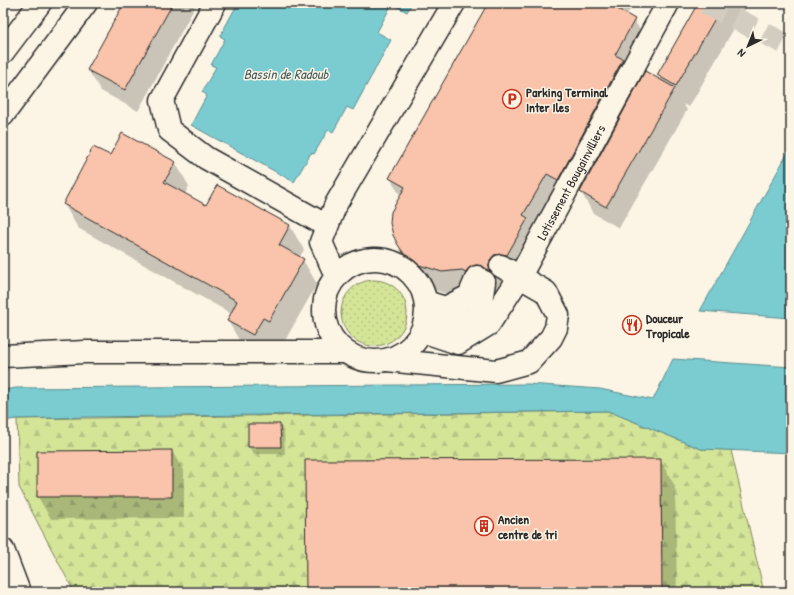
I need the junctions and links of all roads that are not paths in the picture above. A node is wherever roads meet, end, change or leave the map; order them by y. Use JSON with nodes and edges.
{"nodes":[{"id":1,"x":40,"y":3,"type":"edge"},
{"id":2,"x":86,"y":3,"type":"edge"},
{"id":3,"x":215,"y":3,"type":"edge"},
{"id":4,"x":454,"y":3,"type":"edge"},
{"id":5,"x":668,"y":3,"type":"edge"},
{"id":6,"x":3,"y":52,"type":"edge"},
{"id":7,"x":3,"y":115,"type":"edge"},
{"id":8,"x":327,"y":226,"type":"junction"},
{"id":9,"x":510,"y":272,"type":"junction"},
{"id":10,"x":336,"y":276,"type":"junction"},
{"id":11,"x":480,"y":280,"type":"dead end"},
{"id":12,"x":425,"y":318,"type":"junction"},
{"id":13,"x":345,"y":352,"type":"junction"},
{"id":14,"x":3,"y":356,"type":"edge"},
{"id":15,"x":387,"y":360,"type":"junction"},
{"id":16,"x":3,"y":550,"type":"edge"},
{"id":17,"x":19,"y":592,"type":"edge"}],
"edges":[{"from":1,"to":6,"type":"main road"},
{"from":2,"to":7,"type":"main road"},
{"from":3,"to":8,"type":"main road"},
{"from":4,"to":8,"type":"main road"},
{"from":5,"to":9,"type":"main road","name":"Lotissement Bougainvilliers"},
{"from":8,"to":10,"type":"main road"},
{"from":9,"to":12,"type":"main road","name":"Lotissement Bougainvilliers"},
{"from":9,"to":15,"type":"main road"},
{"from":10,"to":12,"type":"main road"},
{"from":10,"to":13,"type":"main road"},
{"from":11,"to":12,"type":"main road"},
{"from":12,"to":15,"type":"main road"},
{"from":13,"to":14,"type":"main road"},
{"from":13,"to":15,"type":"main road"},
{"from":16,"to":17,"type":"main road"}]}
